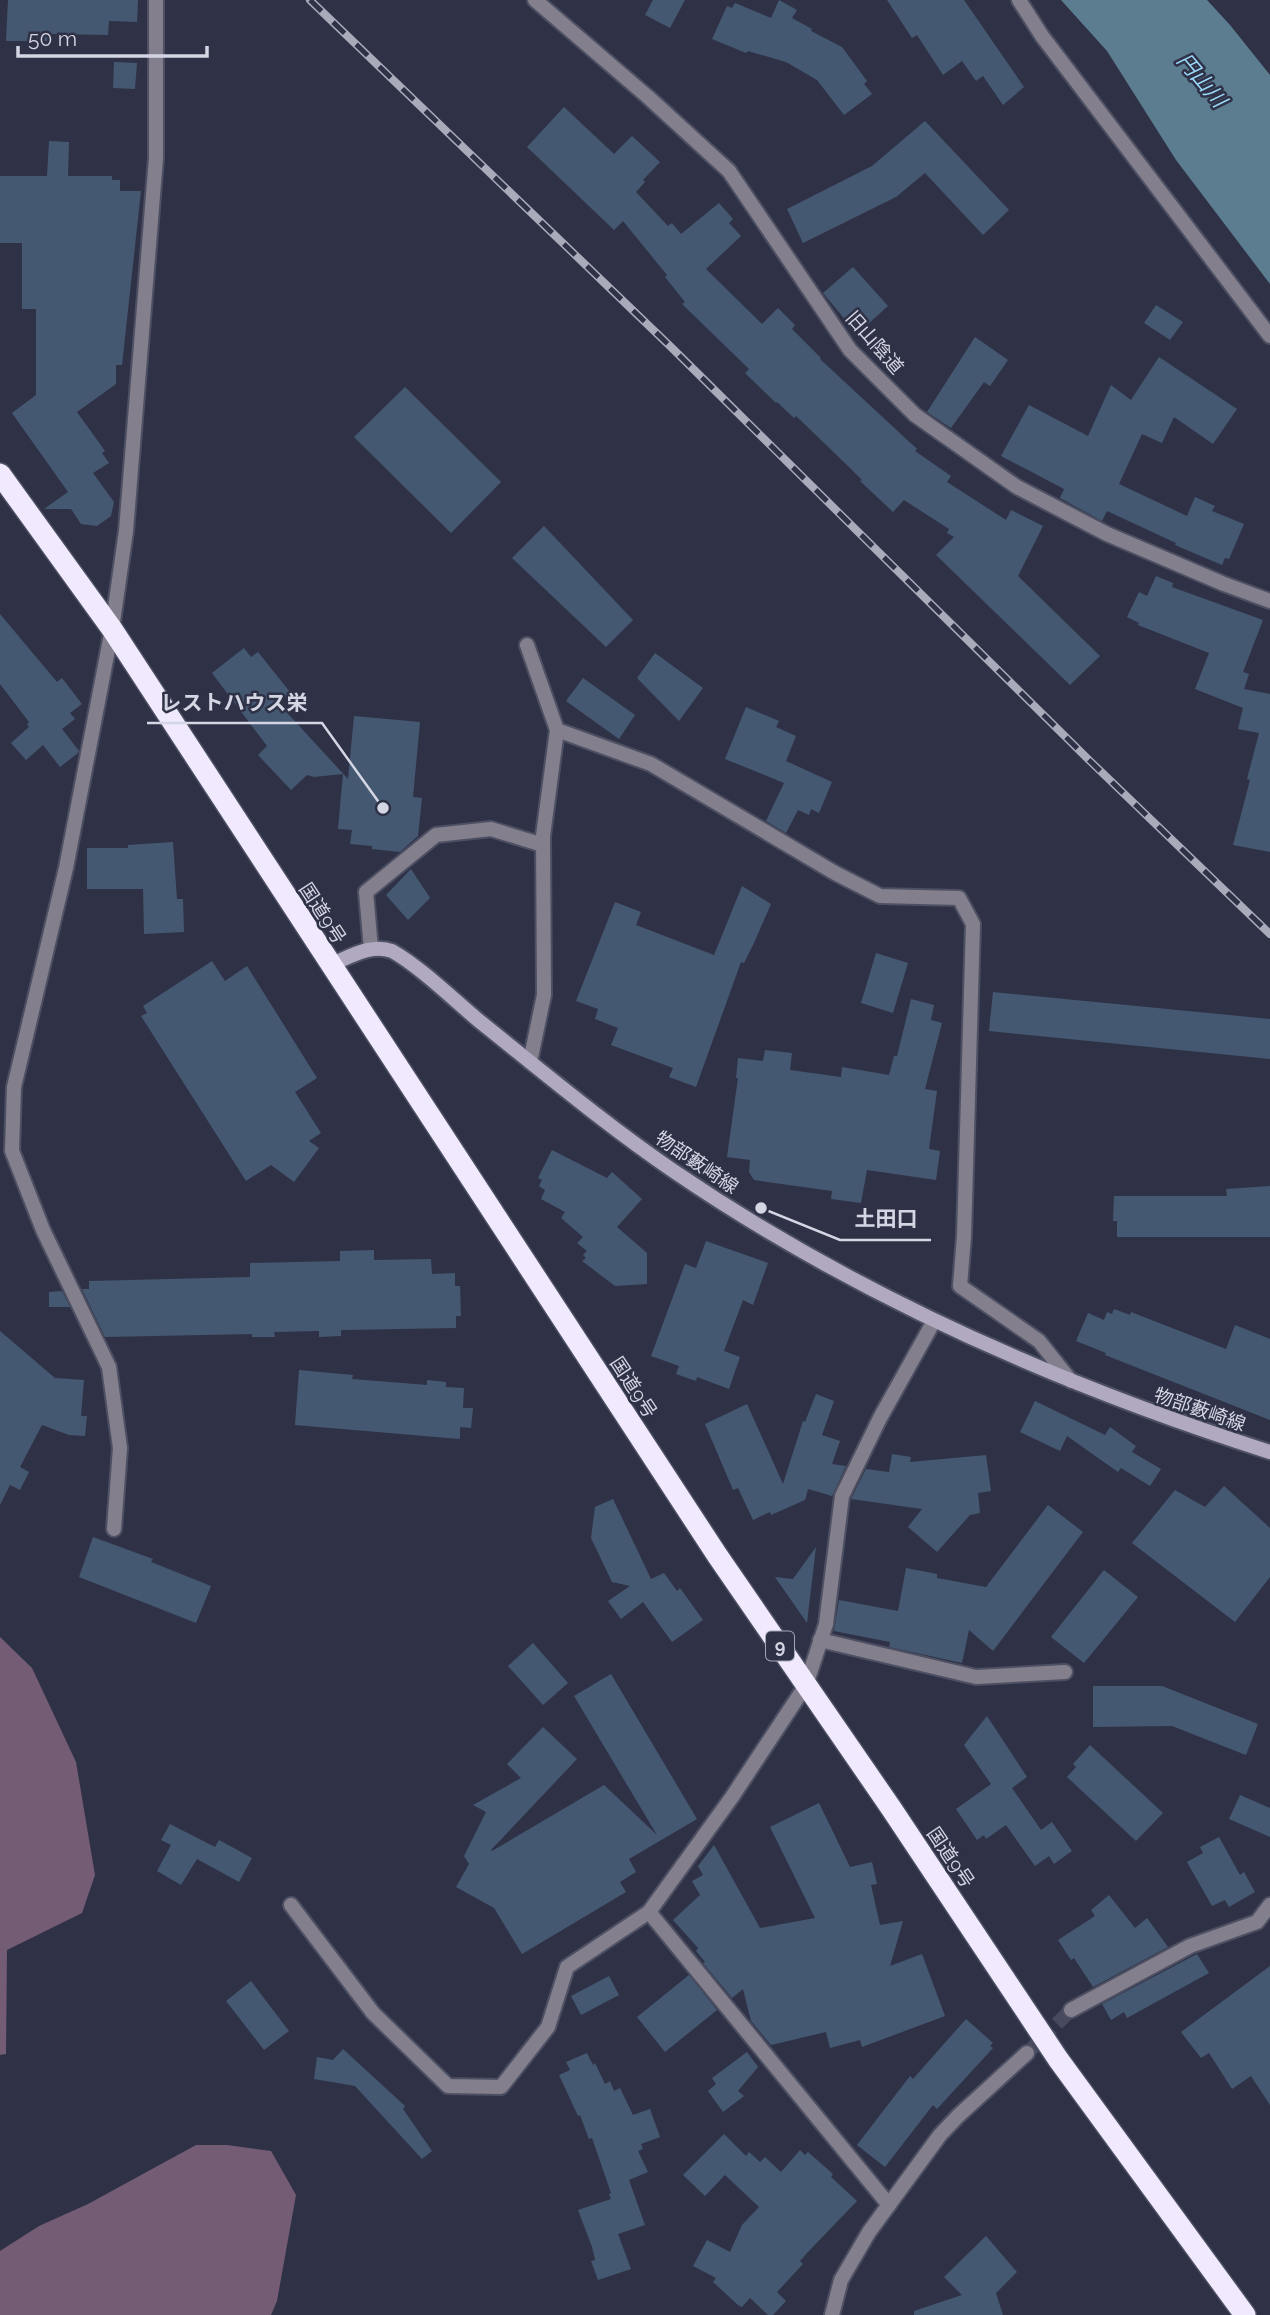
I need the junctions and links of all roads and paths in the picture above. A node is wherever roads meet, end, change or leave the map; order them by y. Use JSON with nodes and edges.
{"nodes":[{"id":1,"x":156,"y":0,"type":"edge"},
{"id":2,"x":535,"y":0,"type":"edge"},
{"id":3,"x":1019,"y":0,"type":"edge"},
{"id":4,"x":1270,"y":336,"type":"edge"},
{"id":5,"x":0,"y":474,"type":"edge"},
{"id":6,"x":1270,"y":601,"type":"edge"},
{"id":7,"x":111,"y":629,"type":"junction"},
{"id":8,"x":527,"y":645,"type":"dead end"},
{"id":9,"x":557,"y":730,"type":"junction"},
{"id":10,"x":543,"y":845,"type":"junction"},
{"id":11,"x":371,"y":949,"type":"junction"},
{"id":12,"x":330,"y":965,"type":"junction"},
{"id":13,"x":530,"y":1062,"type":"junction"},
{"id":14,"x":934,"y":1321,"type":"junction"},
{"id":15,"x":1071,"y":1381,"type":"junction"},
{"id":16,"x":1270,"y":1452,"type":"edge"},
{"id":17,"x":114,"y":1529,"type":"dead end"},
{"id":18,"x":820,"y":1640,"type":"junction"},
{"id":19,"x":1065,"y":1672,"type":"dead end"},
{"id":20,"x":806,"y":1685,"type":"junction"},
{"id":21,"x":291,"y":1905,"type":"dead end"},
{"id":22,"x":1270,"y":1905,"type":"edge"},
{"id":23,"x":649,"y":1912,"type":"junction"},
{"id":24,"x":1072,"y":2010,"type":"tunnel mouth"},
{"id":25,"x":1027,"y":2053,"type":"tunnel mouth"},
{"id":26,"x":890,"y":2205,"type":"junction"},
{"id":27,"x":832,"y":2315,"type":"edge"},
{"id":28,"x":1245,"y":2315,"type":"edge"}],
"edges":[{"from":1,"to":7,"type":"street"},
{"from":2,"to":6,"type":"street","name":"旧山陰道"},
{"from":3,"to":4,"type":"street"},
{"from":5,"to":7,"type":"highway","name":"国道9号","number":"9"},
{"from":7,"to":12,"type":"highway","name":"国道9号","number":"9"},
{"from":7,"to":17,"type":"street"},
{"from":8,"to":9,"type":"street"},
{"from":9,"to":10,"type":"street"},
{"from":9,"to":15,"type":"street"},
{"from":10,"to":11,"type":"street"},
{"from":10,"to":13,"type":"street"},
{"from":11,"to":12,"type":"main road"},
{"from":11,"to":13,"type":"main road","name":"物部藪崎線"},
{"from":12,"to":20,"type":"highway","name":"国道9号","number":"9"},
{"from":13,"to":14,"type":"main road","name":"物部藪崎線"},
{"from":14,"to":15,"type":"main road","name":"物部藪崎線"},
{"from":14,"to":18,"type":"street"},
{"from":15,"to":16,"type":"main road","name":"物部藪崎線"},
{"from":18,"to":19,"type":"street"},
{"from":18,"to":20,"type":"street"},
{"from":20,"to":23,"type":"street"},
{"from":20,"to":28,"type":"highway","name":"国道9号","number":"9"},
{"from":21,"to":23,"type":"street"},
{"from":22,"to":24,"type":"street"},
{"from":23,"to":26,"type":"street"},
{"from":25,"to":26,"type":"street"},
{"from":26,"to":27,"type":"street"}]}
